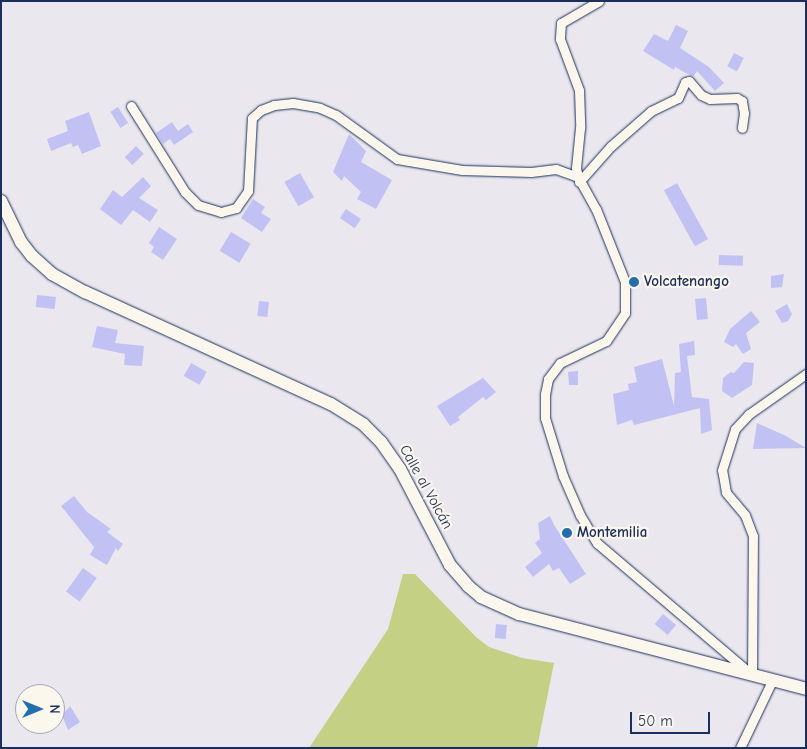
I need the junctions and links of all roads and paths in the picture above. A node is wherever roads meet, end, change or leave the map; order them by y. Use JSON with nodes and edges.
{"nodes":[{"id":1,"x":599,"y":1,"type":"edge"},
{"id":2,"x":131,"y":106,"type":"dead end"},
{"id":3,"x":742,"y":128,"type":"dead end"},
{"id":4,"x":578,"y":179,"type":"junction"},
{"id":5,"x":3,"y":210,"type":"edge"},
{"id":6,"x":806,"y":374,"type":"edge"},
{"id":7,"x":752,"y":675,"type":"junction"},
{"id":8,"x":772,"y":681,"type":"junction"},
{"id":9,"x":806,"y":688,"type":"edge"},
{"id":10,"x":740,"y":748,"type":"edge"}],
"edges":[{"from":1,"to":4,"type":"street"},
{"from":2,"to":4,"type":"street"},
{"from":3,"to":4,"type":"street"},
{"from":4,"to":7,"type":"street"},
{"from":5,"to":7,"type":"street","name":"Calle al Volcán"},
{"from":6,"to":7,"type":"street"},
{"from":7,"to":8,"type":"street","name":"Calle al Volcán"},
{"from":8,"to":9,"type":"street","name":"Calle al Volcán"},
{"from":8,"to":10,"type":"street"}]}
